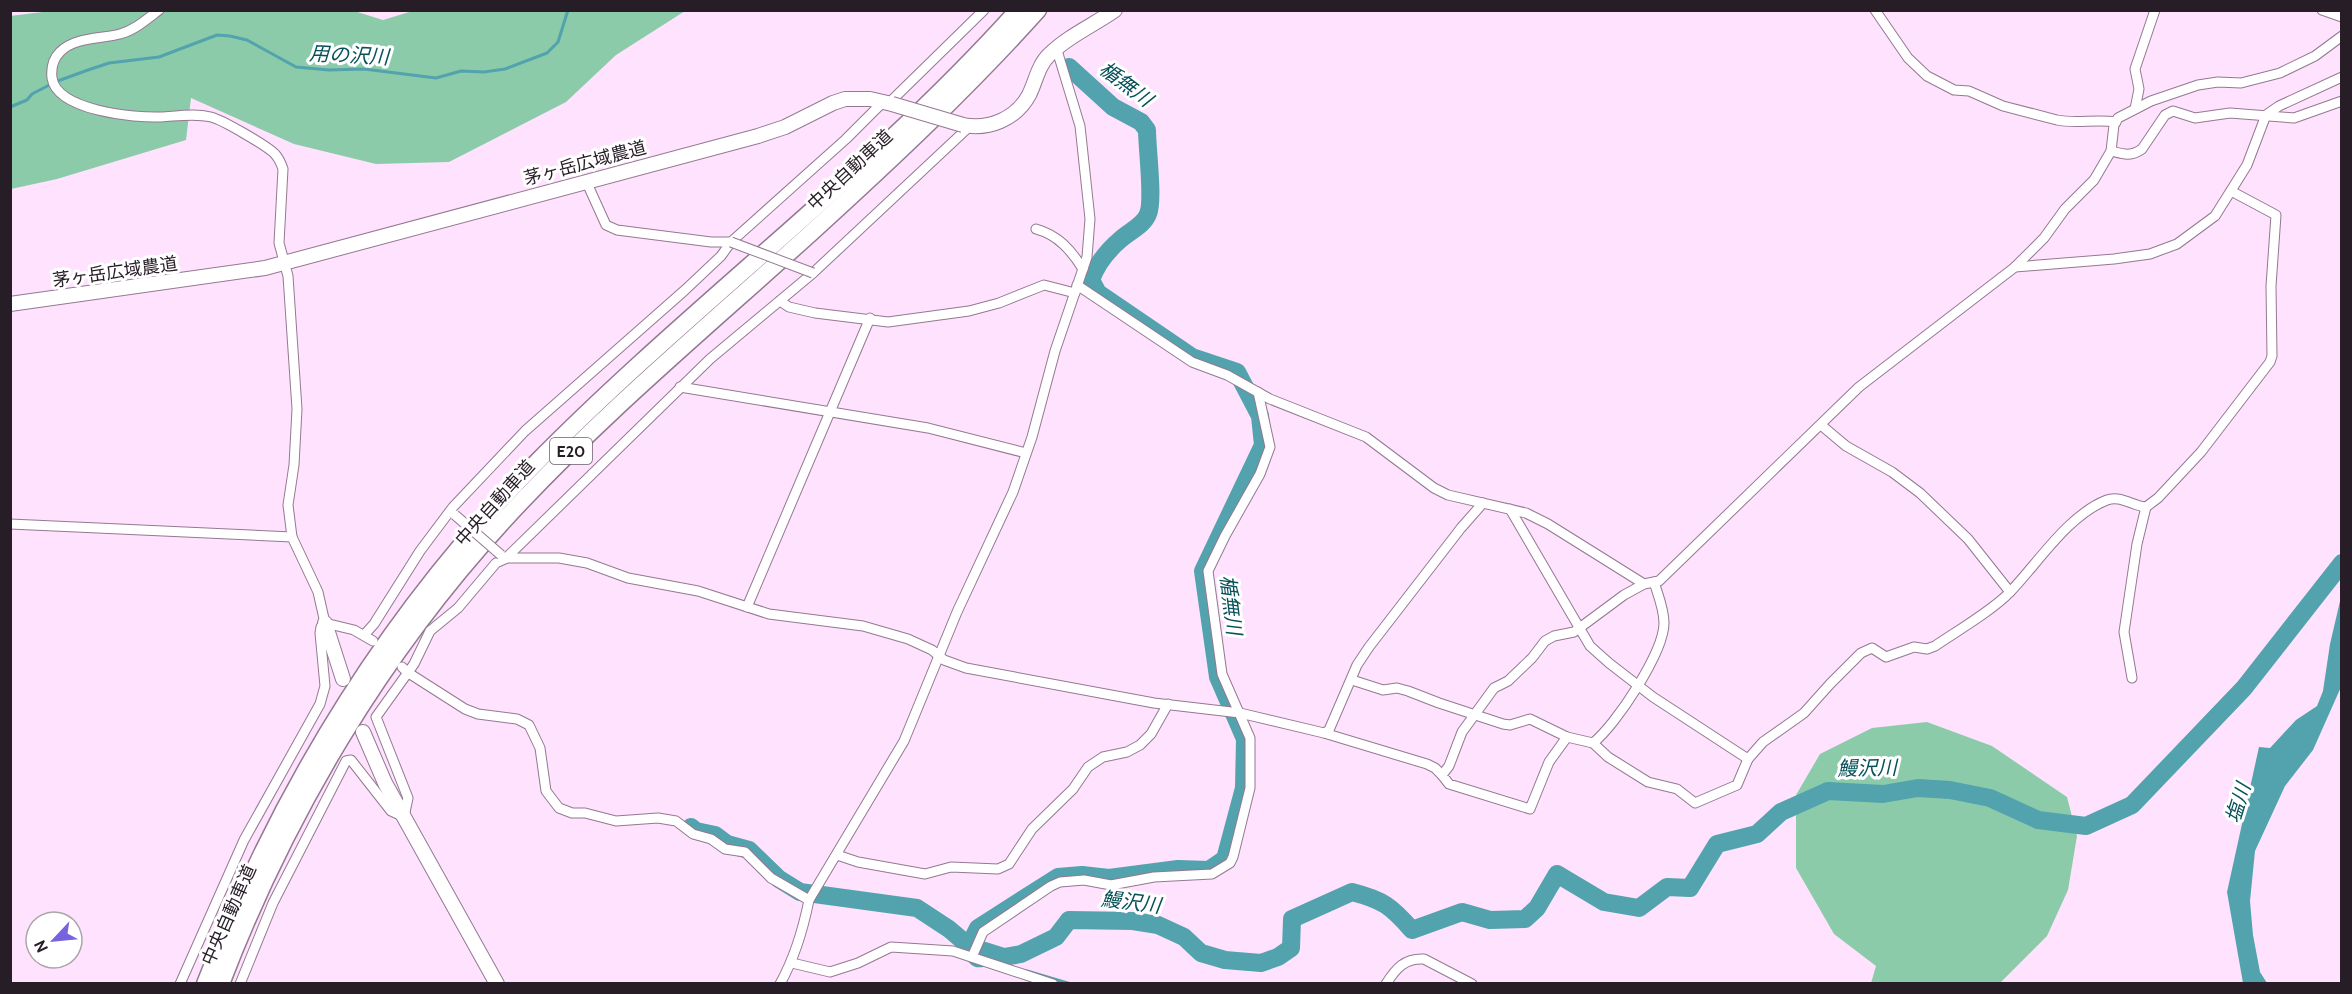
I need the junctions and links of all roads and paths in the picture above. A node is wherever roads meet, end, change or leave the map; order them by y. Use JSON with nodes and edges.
{"nodes":[{"id":1,"x":159,"y":10,"type":"edge"},
{"id":2,"x":984,"y":10,"type":"edge"},
{"id":3,"x":1018,"y":10,"type":"edge"},
{"id":4,"x":1038,"y":10,"type":"edge"},
{"id":5,"x":1115,"y":10,"type":"edge"},
{"id":6,"x":1875,"y":10,"type":"edge"},
{"id":7,"x":2155,"y":10,"type":"edge"},
{"id":8,"x":2322,"y":10,"type":"edge"},
{"id":9,"x":2342,"y":17,"type":"edge"},
{"id":10,"x":2342,"y":36,"type":"edge"},
{"id":11,"x":1056,"y":48,"type":"junction"},
{"id":12,"x":2342,"y":77,"type":"edge"},
{"id":13,"x":2342,"y":101,"type":"edge"},
{"id":14,"x":888,"y":103,"type":"junction"},
{"id":15,"x":2135,"y":109,"type":"junction"},
{"id":16,"x":2266,"y":115,"type":"junction"},
{"id":17,"x":2116,"y":122,"type":"junction"},
{"id":18,"x":966,"y":126,"type":"junction"},
{"id":19,"x":2111,"y":151,"type":"junction"},
{"id":20,"x":586,"y":181,"type":"junction"},
{"id":21,"x":2231,"y":191,"type":"junction"},
{"id":22,"x":1036,"y":229,"type":"dead end"},
{"id":23,"x":730,"y":242,"type":"junction"},
{"id":24,"x":284,"y":264,"type":"junction"},
{"id":25,"x":2014,"y":267,"type":"junction"},
{"id":26,"x":1083,"y":269,"type":"junction"},
{"id":27,"x":813,"y":273,"type":"junction"},
{"id":28,"x":1076,"y":289,"type":"junction"},
{"id":29,"x":780,"y":300,"type":"junction"},
{"id":30,"x":10,"y":304,"type":"edge"},
{"id":31,"x":870,"y":318,"type":"junction"},
{"id":32,"x":681,"y":387,"type":"junction"},
{"id":33,"x":1254,"y":390,"type":"junction"},
{"id":34,"x":830,"y":413,"type":"junction"},
{"id":35,"x":1821,"y":424,"type":"junction"},
{"id":36,"x":1026,"y":453,"type":"junction"},
{"id":37,"x":1483,"y":503,"type":"junction"},
{"id":38,"x":2146,"y":507,"type":"junction"},
{"id":39,"x":1510,"y":509,"type":"junction"},
{"id":40,"x":453,"y":513,"type":"junction"},
{"id":41,"x":10,"y":524,"type":"edge"},
{"id":42,"x":292,"y":537,"type":"junction"},
{"id":43,"x":503,"y":557,"type":"junction"},
{"id":44,"x":1654,"y":582,"type":"junction"},
{"id":45,"x":1644,"y":584,"type":"junction"},
{"id":46,"x":2010,"y":592,"type":"junction"},
{"id":47,"x":747,"y":607,"type":"junction"},
{"id":48,"x":325,"y":623,"type":"junction"},
{"id":49,"x":1580,"y":628,"type":"junction"},
{"id":50,"x":939,"y":656,"type":"junction"},
{"id":51,"x":404,"y":669,"type":"junction"},
{"id":52,"x":2132,"y":678,"type":"dead end"},
{"id":53,"x":343,"y":679,"type":"dead end"},
{"id":54,"x":1352,"y":680,"type":"junction"},
{"id":55,"x":1637,"y":685,"type":"junction"},
{"id":56,"x":1168,"y":704,"type":"junction"},
{"id":57,"x":1240,"y":713,"type":"junction"},
{"id":58,"x":1476,"y":715,"type":"junction"},
{"id":59,"x":363,"y":732,"type":"dead end"},
{"id":60,"x":1324,"y":733,"type":"junction"},
{"id":61,"x":1568,"y":737,"type":"junction"},
{"id":62,"x":1593,"y":743,"type":"junction"},
{"id":63,"x":1748,"y":759,"type":"junction"},
{"id":64,"x":1442,"y":776,"type":"junction"},
{"id":65,"x":404,"y":817,"type":"junction"},
{"id":66,"x":837,"y":855,"type":"junction"},
{"id":67,"x":809,"y":900,"type":"junction"},
{"id":68,"x":968,"y":956,"type":"junction"},
{"id":69,"x":792,"y":963,"type":"junction"},
{"id":70,"x":180,"y":984,"type":"edge"},
{"id":71,"x":205,"y":984,"type":"edge"},
{"id":72,"x":221,"y":984,"type":"edge"},
{"id":73,"x":240,"y":984,"type":"edge"},
{"id":74,"x":497,"y":984,"type":"edge"},
{"id":75,"x":780,"y":984,"type":"edge"},
{"id":76,"x":1053,"y":984,"type":"edge"},
{"id":77,"x":1386,"y":984,"type":"edge"},
{"id":78,"x":1472,"y":984,"type":"edge"}],
"edges":[{"from":1,"to":24,"type":"street"},
{"from":2,"to":14,"type":"street"},
{"from":3,"to":71,"type":"highway","name":"中央自動車道","number":"E20"},
{"from":4,"to":72,"type":"highway","name":"中央自動車道","number":"E20"},
{"from":5,"to":11,"type":"street","name":"茅ヶ岳広域農道"},
{"from":6,"to":17,"type":"street"},
{"from":7,"to":15,"type":"street"},
{"from":8,"to":9,"type":"street"},
{"from":10,"to":15,"type":"street"},
{"from":11,"to":18,"type":"street","name":"茅ヶ岳広域農道"},
{"from":11,"to":26,"type":"street"},
{"from":12,"to":16,"type":"street"},
{"from":13,"to":16,"type":"street"},
{"from":14,"to":18,"type":"street","name":"茅ヶ岳広域農道","bridge":true},
{"from":14,"to":20,"type":"street","name":"茅ヶ岳広域農道"},
{"from":14,"to":23,"type":"street"},
{"from":15,"to":17,"type":"street"},
{"from":16,"to":19,"type":"street"},
{"from":16,"to":21,"type":"street"},
{"from":17,"to":19,"type":"street"},
{"from":18,"to":27,"type":"street"},
{"from":19,"to":25,"type":"street"},
{"from":20,"to":23,"type":"street"},
{"from":20,"to":24,"type":"street","name":"茅ヶ岳広域農道"},
{"from":21,"to":25,"type":"street"},
{"from":21,"to":38,"type":"street"},
{"from":22,"to":26,"type":"street"},
{"from":23,"to":27,"type":"street","bridge":true},
{"from":23,"to":40,"type":"street"},
{"from":24,"to":30,"type":"street","name":"茅ヶ岳広域農道"},
{"from":24,"to":42,"type":"street"},
{"from":25,"to":35,"type":"street"},
{"from":26,"to":28,"type":"street"},
{"from":27,"to":29,"type":"street"},
{"from":28,"to":31,"type":"street"},
{"from":28,"to":33,"type":"street"},
{"from":28,"to":36,"type":"street"},
{"from":29,"to":31,"type":"street"},
{"from":29,"to":32,"type":"street"},
{"from":31,"to":34,"type":"street"},
{"from":32,"to":34,"type":"street"},
{"from":32,"to":43,"type":"street"},
{"from":33,"to":37,"type":"street"},
{"from":33,"to":57,"type":"street"},
{"from":34,"to":36,"type":"street"},
{"from":34,"to":47,"type":"street"},
{"from":35,"to":44,"type":"street"},
{"from":35,"to":46,"type":"street"},
{"from":36,"to":50,"type":"street"},
{"from":37,"to":39,"type":"street"},
{"from":37,"to":54,"type":"street"},
{"from":38,"to":46,"type":"street"},
{"from":38,"to":52,"type":"street"},
{"from":39,"to":45,"type":"street"},
{"from":39,"to":49,"type":"street"},
{"from":40,"to":43,"type":"street","bridge":true},
{"from":40,"to":48,"type":"street"},
{"from":41,"to":42,"type":"street"},
{"from":42,"to":48,"type":"street"},
{"from":43,"to":47,"type":"street"},
{"from":43,"to":51,"type":"street"},
{"from":44,"to":45,"type":"street"},
{"from":44,"to":55,"type":"street"},
{"from":45,"to":49,"type":"street"},
{"from":46,"to":63,"type":"street"},
{"from":47,"to":50,"type":"street"},
{"from":48,"to":53,"type":"street"},
{"from":48,"to":70,"type":"street"},
{"from":49,"to":55,"type":"street"},
{"from":49,"to":58,"type":"street"},
{"from":50,"to":56,"type":"street"},
{"from":50,"to":66,"type":"street"},
{"from":51,"to":65,"type":"street"},
{"from":51,"to":67,"type":"street"},
{"from":54,"to":58,"type":"street"},
{"from":54,"to":60,"type":"street"},
{"from":55,"to":62,"type":"street"},
{"from":55,"to":63,"type":"street"},
{"from":56,"to":57,"type":"street"},
{"from":56,"to":66,"type":"street"},
{"from":57,"to":60,"type":"street"},
{"from":57,"to":68,"type":"street"},
{"from":58,"to":61,"type":"street"},
{"from":58,"to":64,"type":"street"},
{"from":59,"to":65,"type":"street"},
{"from":60,"to":64,"type":"street"},
{"from":61,"to":62,"type":"street"},
{"from":61,"to":64,"type":"street"},
{"from":62,"to":63,"type":"street"},
{"from":65,"to":73,"type":"street"},
{"from":65,"to":74,"type":"street"},
{"from":66,"to":67,"type":"street"},
{"from":67,"to":69,"type":"street"},
{"from":68,"to":69,"type":"street"},
{"from":68,"to":76,"type":"street"},
{"from":69,"to":75,"type":"street"},
{"from":77,"to":78,"type":"street"}]}
